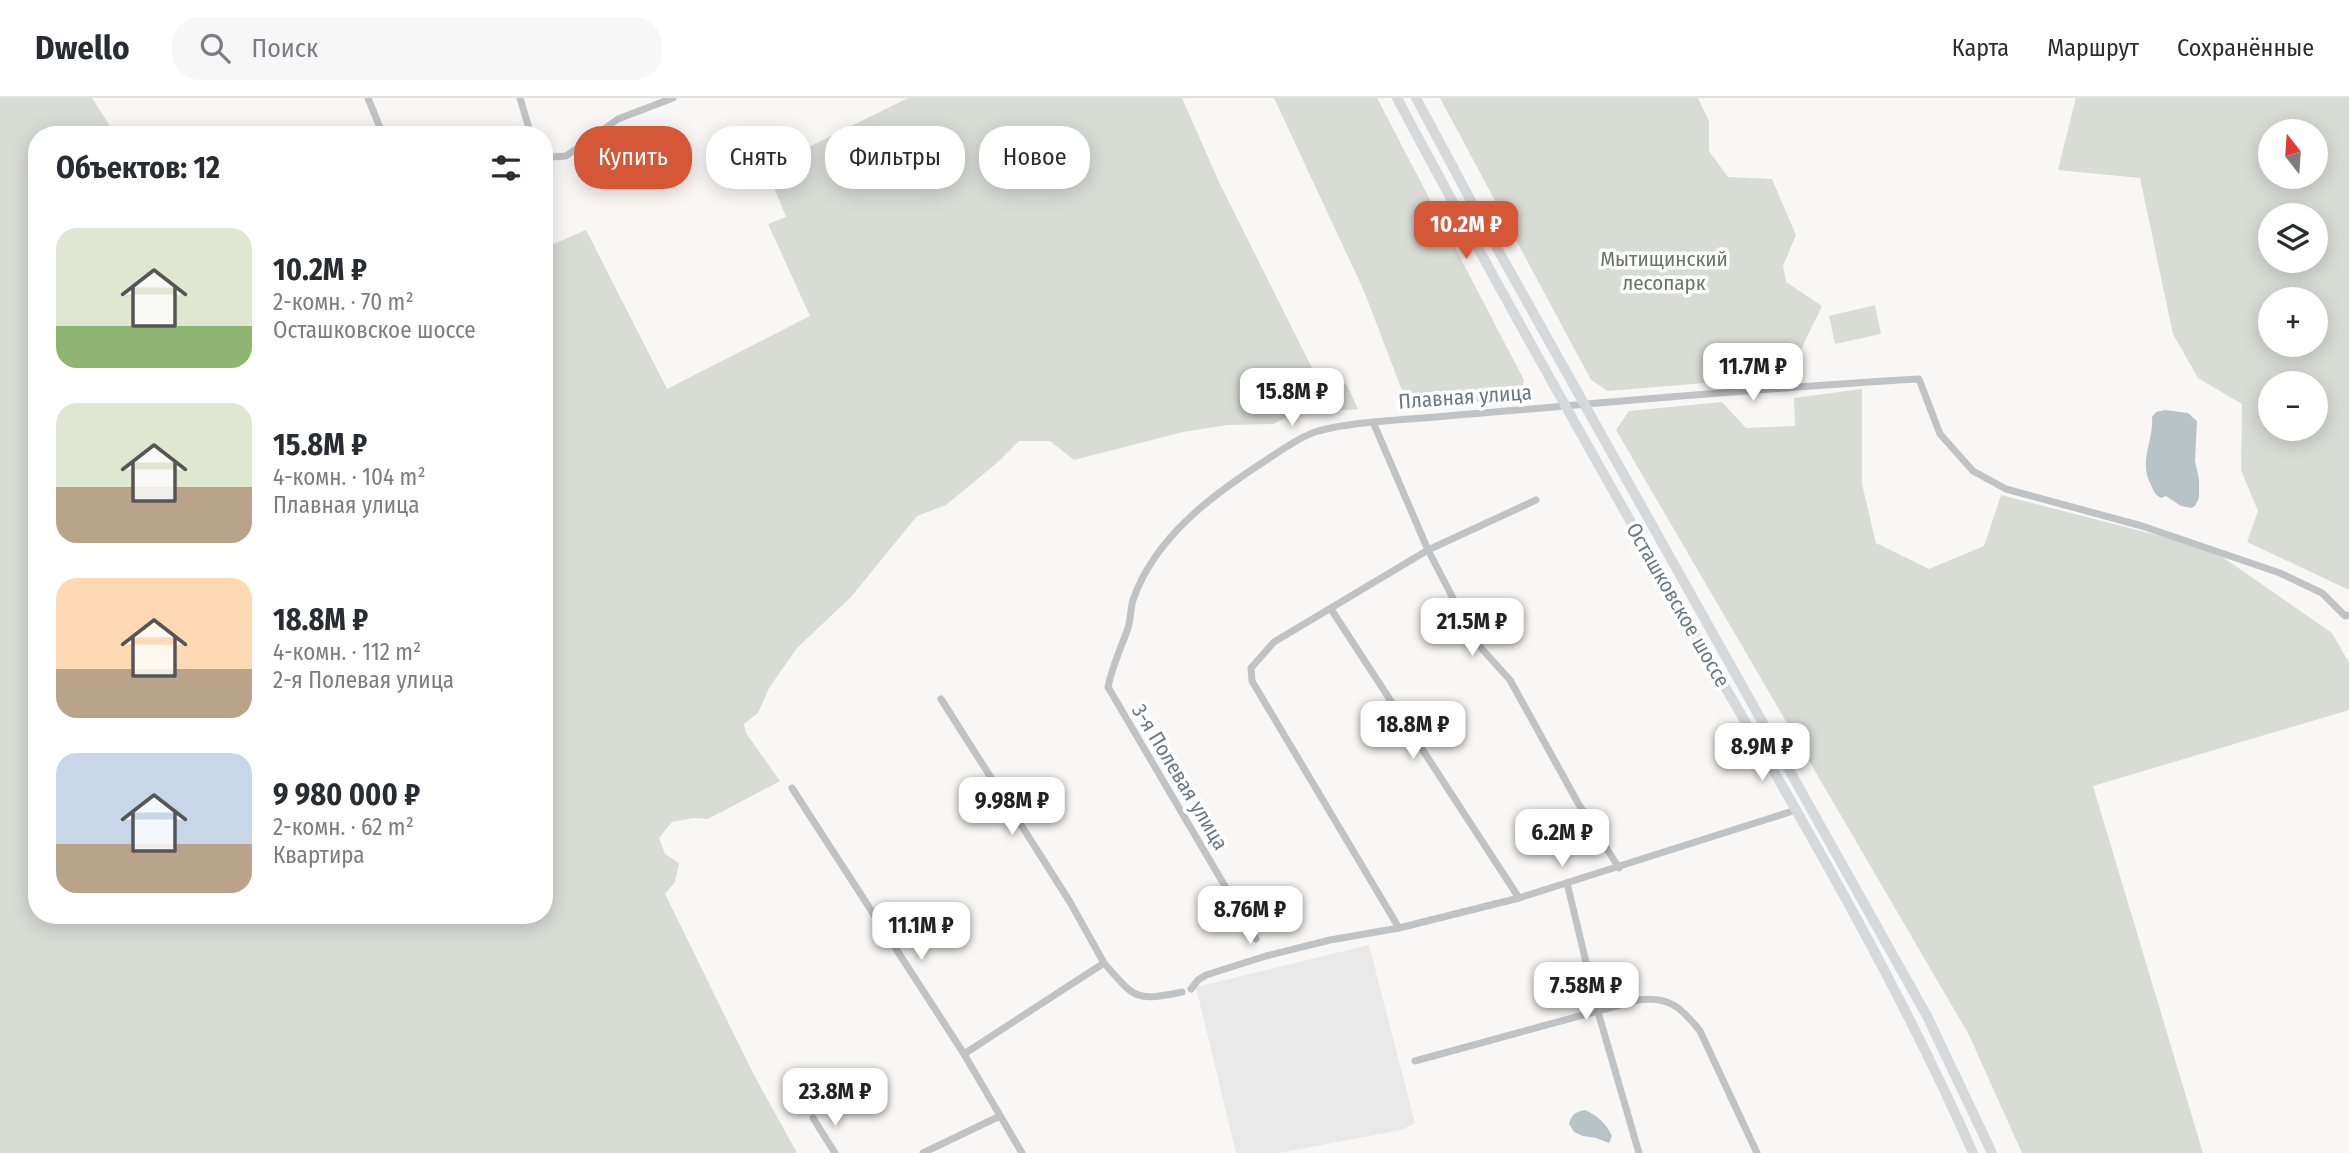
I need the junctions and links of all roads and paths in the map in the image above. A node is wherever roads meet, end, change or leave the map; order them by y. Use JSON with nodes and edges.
{"nodes":[{"id":1,"x":368,"y":98,"type":"edge"},
{"id":2,"x":520,"y":98,"type":"edge"},
{"id":3,"x":673,"y":98,"type":"edge"},
{"id":4,"x":1397,"y":98,"type":"edge"},
{"id":5,"x":1416,"y":98,"type":"edge"},
{"id":6,"x":379,"y":126,"type":"edge"},
{"id":7,"x":528,"y":126,"type":"edge"},
{"id":8,"x":553,"y":158,"type":"edge"},
{"id":9,"x":1586,"y":405,"type":"junction"},
{"id":10,"x":1564,"y":407,"type":"junction"},
{"id":11,"x":1373,"y":422,"type":"junction"},
{"id":12,"x":1536,"y":500,"type":"dead end"},
{"id":13,"x":1428,"y":550,"type":"junction"},
{"id":14,"x":1331,"y":609,"type":"junction"},
{"id":15,"x":2349,"y":615,"type":"edge"},
{"id":16,"x":1129,"y":628,"type":"joint"},
{"id":17,"x":941,"y":699,"type":"dead end"},
{"id":18,"x":792,"y":788,"type":"dead end"},
{"id":19,"x":1796,"y":810,"type":"junction"},
{"id":20,"x":1619,"y":867,"type":"junction"},
{"id":21,"x":1567,"y":883,"type":"junction"},
{"id":22,"x":1519,"y":898,"type":"junction"},
{"id":23,"x":1399,"y":929,"type":"junction"},
{"id":24,"x":1256,"y":939,"type":"dead end"},
{"id":25,"x":1104,"y":963,"type":"junction"},
{"id":26,"x":1191,"y":989,"type":"dead end"},
{"id":27,"x":1182,"y":992,"type":"dead end"},
{"id":28,"x":1598,"y":1012,"type":"junction"},
{"id":29,"x":964,"y":1054,"type":"junction"},
{"id":30,"x":1415,"y":1061,"type":"dead end"},
{"id":31,"x":1000,"y":1116,"type":"junction"},
{"id":32,"x":813,"y":1118,"type":"dead end"},
{"id":33,"x":835,"y":1153,"type":"edge"},
{"id":34,"x":923,"y":1153,"type":"edge"},
{"id":35,"x":1022,"y":1153,"type":"edge"},
{"id":36,"x":1639,"y":1153,"type":"edge"},
{"id":37,"x":1757,"y":1153,"type":"edge"},
{"id":38,"x":1973,"y":1153,"type":"edge"},
{"id":39,"x":1992,"y":1153,"type":"edge"}],
"edges":[{"from":1,"to":6,"type":"street"},
{"from":2,"to":7,"type":"street"},
{"from":3,"to":8,"type":"street"},
{"from":4,"to":10,"type":"main road","name":"Осташковское шоссе"},
{"from":5,"to":9,"type":"main road","name":"Осташковское шоссе"},
{"from":9,"to":10,"type":"street","name":"Плавная улица"},
{"from":9,"to":15,"type":"street","name":"Плавная улица"},
{"from":9,"to":39,"type":"main road","name":"Осташковское шоссе"},
{"from":10,"to":11,"type":"street","name":"Плавная улица"},
{"from":10,"to":19,"type":"main road","name":"Осташковское шоссе"},
{"from":11,"to":13,"type":"street"},
{"from":11,"to":16,"type":"street","name":"Плавная улица"},
{"from":12,"to":13,"type":"street"},
{"from":13,"to":14,"type":"street"},
{"from":13,"to":20,"type":"street"},
{"from":14,"to":22,"type":"street"},
{"from":14,"to":23,"type":"street"},
{"from":16,"to":24,"type":"street","name":"3-я Полевая улица"},
{"from":17,"to":25,"type":"street"},
{"from":18,"to":29,"type":"street"},
{"from":19,"to":20,"type":"street"},
{"from":19,"to":38,"type":"main road","name":"Осташковское шоссе"},
{"from":20,"to":21,"type":"street"},
{"from":21,"to":22,"type":"street"},
{"from":21,"to":28,"type":"street"},
{"from":22,"to":23,"type":"street"},
{"from":23,"to":26,"type":"street"},
{"from":25,"to":27,"type":"street"},
{"from":25,"to":29,"type":"street"},
{"from":28,"to":30,"type":"street"},
{"from":28,"to":36,"type":"street"},
{"from":28,"to":37,"type":"street"},
{"from":29,"to":31,"type":"street"},
{"from":31,"to":34,"type":"street"},
{"from":31,"to":35,"type":"street"},
{"from":32,"to":33,"type":"street"}]}
